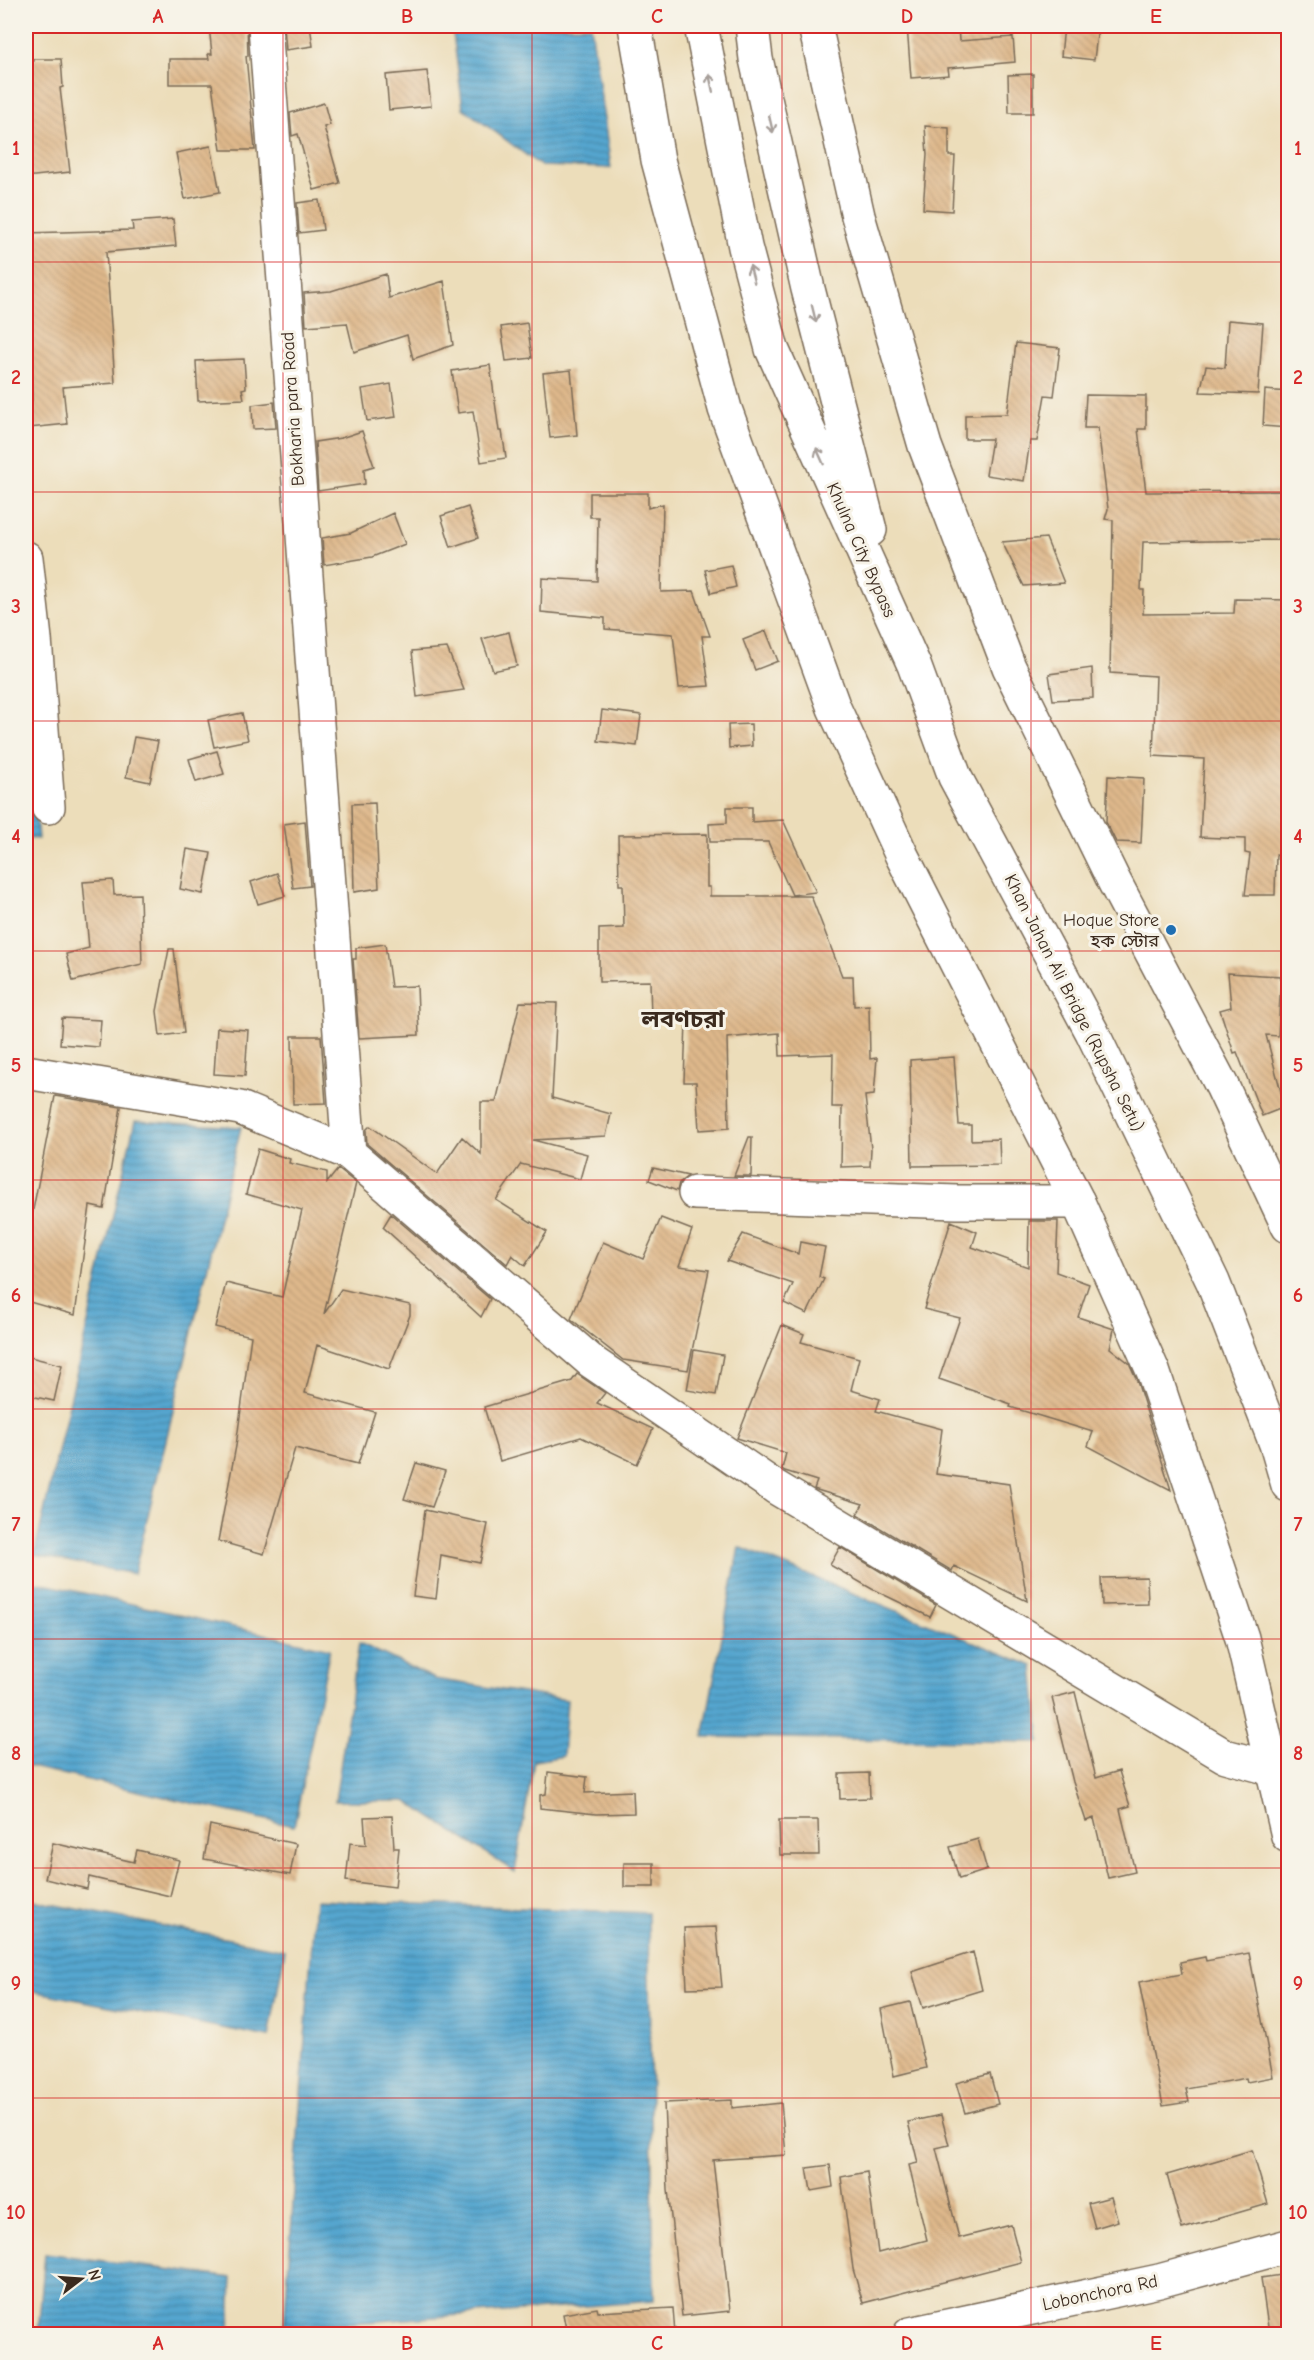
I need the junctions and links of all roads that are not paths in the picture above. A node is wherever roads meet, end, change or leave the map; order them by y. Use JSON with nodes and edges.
{"nodes":[{"id":1,"x":265,"y":26,"type":"edge"},
{"id":2,"x":635,"y":26,"type":"edge"},
{"id":3,"x":700,"y":26,"type":"edge"},
{"id":4,"x":752,"y":26,"type":"edge"},
{"id":5,"x":815,"y":26,"type":"edge"},
{"id":6,"x":26,"y":558,"type":"edge"},
{"id":7,"x":894,"y":625,"type":"junction"},
{"id":8,"x":48,"y":807,"type":"dead end"},
{"id":9,"x":26,"y":1072,"type":"edge"},
{"id":10,"x":349,"y":1153,"type":"junction"},
{"id":11,"x":695,"y":1193,"type":"dead end"},
{"id":12,"x":1078,"y":1202,"type":"junction"},
{"id":13,"x":1288,"y":1226,"type":"edge"},
{"id":14,"x":1288,"y":1485,"type":"edge"},
{"id":15,"x":1273,"y":1769,"type":"junction"},
{"id":16,"x":1288,"y":1836,"type":"edge"},
{"id":17,"x":1288,"y":2246,"type":"edge"},
{"id":18,"x":910,"y":2334,"type":"edge"}],
"edges":[{"from":1,"to":10,"type":"main road","name":"Bokharia para Road"},
{"from":2,"to":12,"type":"main road"},
{"from":7,"to":3,"type":"main road","name":"Khulna City Bypass","one_way":true},
{"from":4,"to":7,"type":"main road","name":"Khulna City Bypass","one_way":true},
{"from":5,"to":13,"type":"main road"},
{"from":6,"to":8,"type":"main road"},
{"from":7,"to":14,"type":"main road","name":"Khan Jahan Ali Bridge (Rupsha Setu)"},
{"from":9,"to":10,"type":"main road"},
{"from":10,"to":15,"type":"main road"},
{"from":11,"to":12,"type":"main road"},
{"from":12,"to":15,"type":"main road"},
{"from":15,"to":16,"type":"main road"},
{"from":17,"to":18,"type":"main road","name":"Lobonchora Rd"}]}
